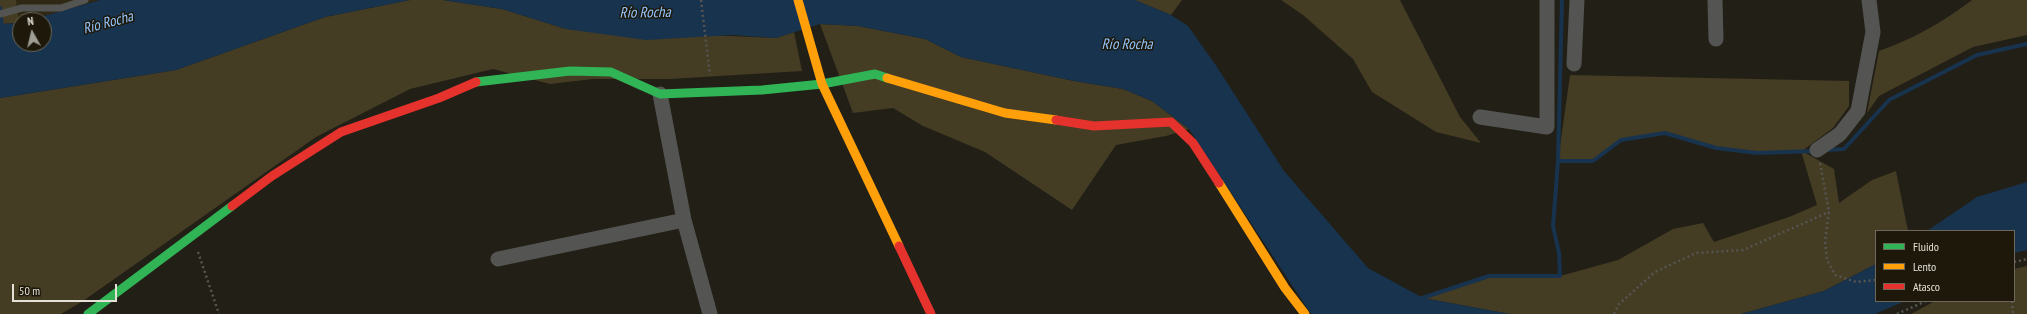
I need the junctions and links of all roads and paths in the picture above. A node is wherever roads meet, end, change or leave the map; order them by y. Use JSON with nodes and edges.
{"nodes":[{"id":1,"x":85,"y":0,"type":"edge"},
{"id":2,"x":701,"y":0,"type":"edge"},
{"id":3,"x":798,"y":0,"type":"edge"},
{"id":4,"x":1548,"y":0,"type":"edge"},
{"id":5,"x":1577,"y":0,"type":"edge"},
{"id":6,"x":1715,"y":0,"type":"edge"},
{"id":7,"x":1869,"y":0,"type":"edge"},
{"id":8,"x":0,"y":14,"type":"edge"},
{"id":9,"x":1716,"y":39,"type":"dead end"},
{"id":10,"x":1574,"y":64,"type":"dead end"},
{"id":11,"x":822,"y":84,"type":"junction"},
{"id":12,"x":711,"y":93,"type":"junction"},
{"id":13,"x":660,"y":94,"type":"junction"},
{"id":14,"x":1480,"y":117,"type":"dead end"},
{"id":15,"x":1817,"y":150,"type":"joint"},
{"id":16,"x":1829,"y":212,"type":"junction"},
{"id":17,"x":684,"y":220,"type":"junction"},
{"id":18,"x":192,"y":237,"type":"junction"},
{"id":19,"x":498,"y":259,"type":"dead end"},
{"id":20,"x":2027,"y":259,"type":"edge"},
{"id":21,"x":2015,"y":262,"type":"edge"},
{"id":22,"x":1875,"y":280,"type":"edge"},
{"id":23,"x":1924,"y":302,"type":"edge"},
{"id":24,"x":2012,"y":302,"type":"edge"},
{"id":25,"x":88,"y":314,"type":"edge"},
{"id":26,"x":219,"y":314,"type":"edge"},
{"id":27,"x":710,"y":314,"type":"edge"},
{"id":28,"x":931,"y":314,"type":"edge"},
{"id":29,"x":1306,"y":314,"type":"edge"},
{"id":30,"x":1614,"y":314,"type":"edge"},
{"id":31,"x":1897,"y":314,"type":"edge"},
{"id":32,"x":2013,"y":314,"type":"edge"}],
"edges":[{"from":1,"to":8,"type":"lane"},
{"from":2,"to":12,"type":"path"},
{"from":3,"to":11,"type":"street"},
{"from":4,"to":14,"type":"street"},
{"from":5,"to":10,"type":"street"},
{"from":6,"to":9,"type":"street"},
{"from":7,"to":15,"type":"street"},
{"from":11,"to":12,"type":"street"},
{"from":11,"to":28,"type":"street"},
{"from":11,"to":29,"type":"street"},
{"from":12,"to":13,"type":"street"},
{"from":13,"to":17,"type":"street"},
{"from":13,"to":18,"type":"street"},
{"from":15,"to":16,"type":"path"},
{"from":16,"to":22,"type":"path"},
{"from":16,"to":30,"type":"path"},
{"from":17,"to":19,"type":"street"},
{"from":17,"to":27,"type":"street"},
{"from":18,"to":25,"type":"street"},
{"from":18,"to":26,"type":"path"},
{"from":20,"to":21,"type":"path"},
{"from":23,"to":31,"type":"path"},
{"from":24,"to":32,"type":"path"}]}
